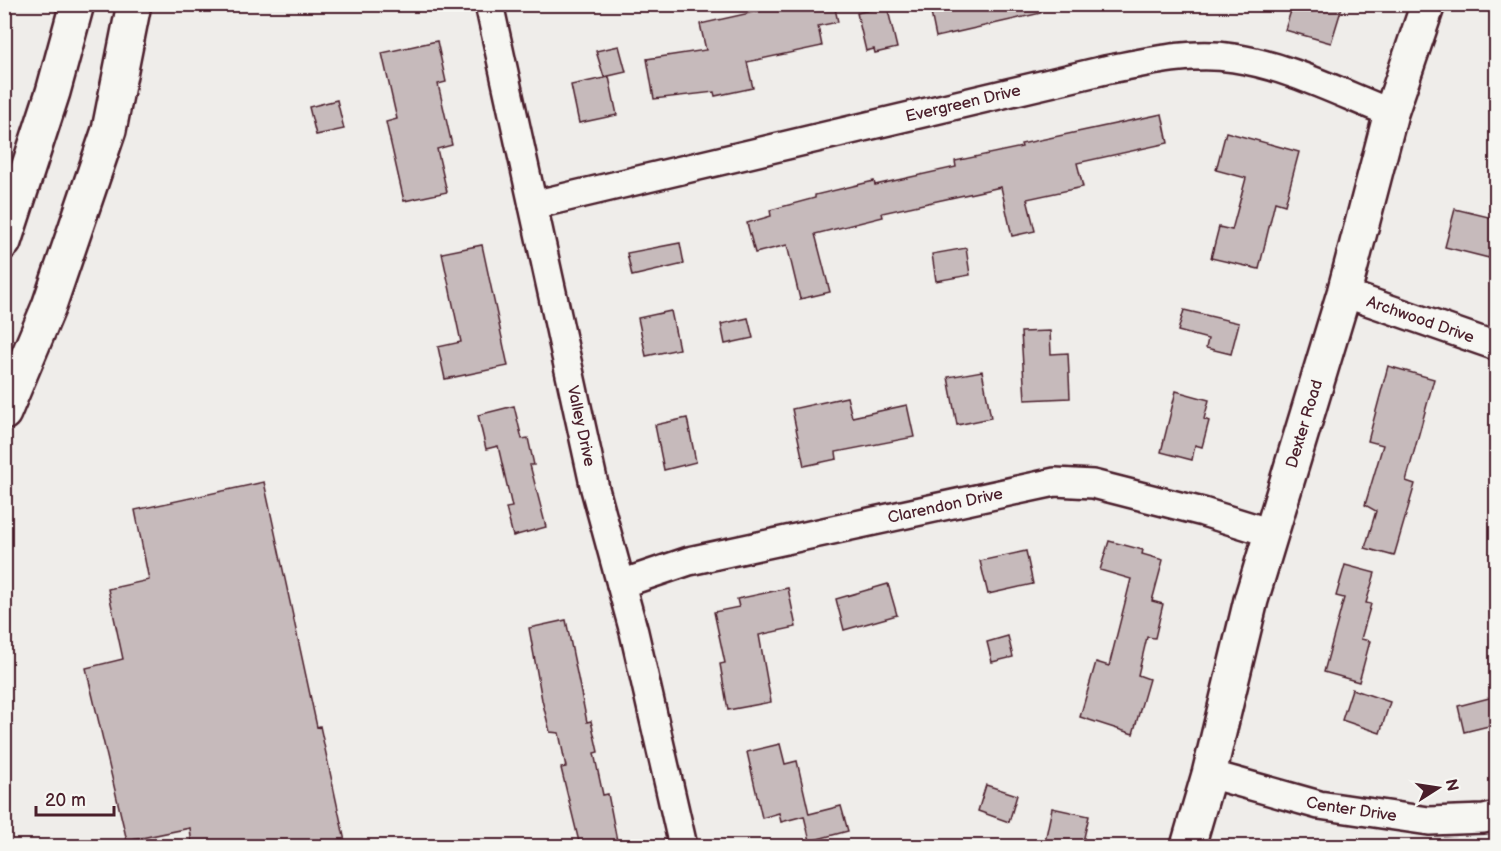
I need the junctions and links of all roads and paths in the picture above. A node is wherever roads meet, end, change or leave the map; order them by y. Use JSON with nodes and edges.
{"nodes":[{"id":1,"x":77,"y":4,"type":"edge"},
{"id":2,"x":134,"y":4,"type":"edge"},
{"id":3,"x":489,"y":4,"type":"edge"},
{"id":4,"x":1428,"y":4,"type":"edge"},
{"id":5,"x":1391,"y":113,"type":"junction"},
{"id":6,"x":533,"y":205,"type":"junction"},
{"id":7,"x":4,"y":242,"type":"edge"},
{"id":8,"x":1344,"y":293,"type":"junction"},
{"id":9,"x":1497,"y":346,"type":"edge"},
{"id":10,"x":4,"y":413,"type":"edge"},
{"id":11,"x":1271,"y":533,"type":"junction"},
{"id":12,"x":621,"y":584,"type":"junction"},
{"id":13,"x":1209,"y":774,"type":"junction"},
{"id":14,"x":1497,"y":816,"type":"edge"},
{"id":15,"x":683,"y":846,"type":"edge"},
{"id":16,"x":1188,"y":846,"type":"edge"}],
"edges":[{"from":1,"to":7,"type":"main road"},
{"from":2,"to":10,"type":"main road"},
{"from":3,"to":6,"type":"street","name":"Valley Drive"},
{"from":4,"to":5,"type":"main road","name":"Dexter Road"},
{"from":5,"to":6,"type":"street","name":"Evergreen Drive"},
{"from":5,"to":8,"type":"main road","name":"Dexter Road"},
{"from":6,"to":12,"type":"street","name":"Valley Drive"},
{"from":8,"to":9,"type":"street","name":"Archwood Drive"},
{"from":8,"to":11,"type":"main road","name":"Dexter Road"},
{"from":11,"to":12,"type":"street","name":"Clarendon Drive"},
{"from":11,"to":13,"type":"main road","name":"Dexter Road"},
{"from":12,"to":15,"type":"street","name":"Valley Drive"},
{"from":13,"to":14,"type":"street","name":"Center Drive"},
{"from":13,"to":16,"type":"main road","name":"Dexter Road"}]}
